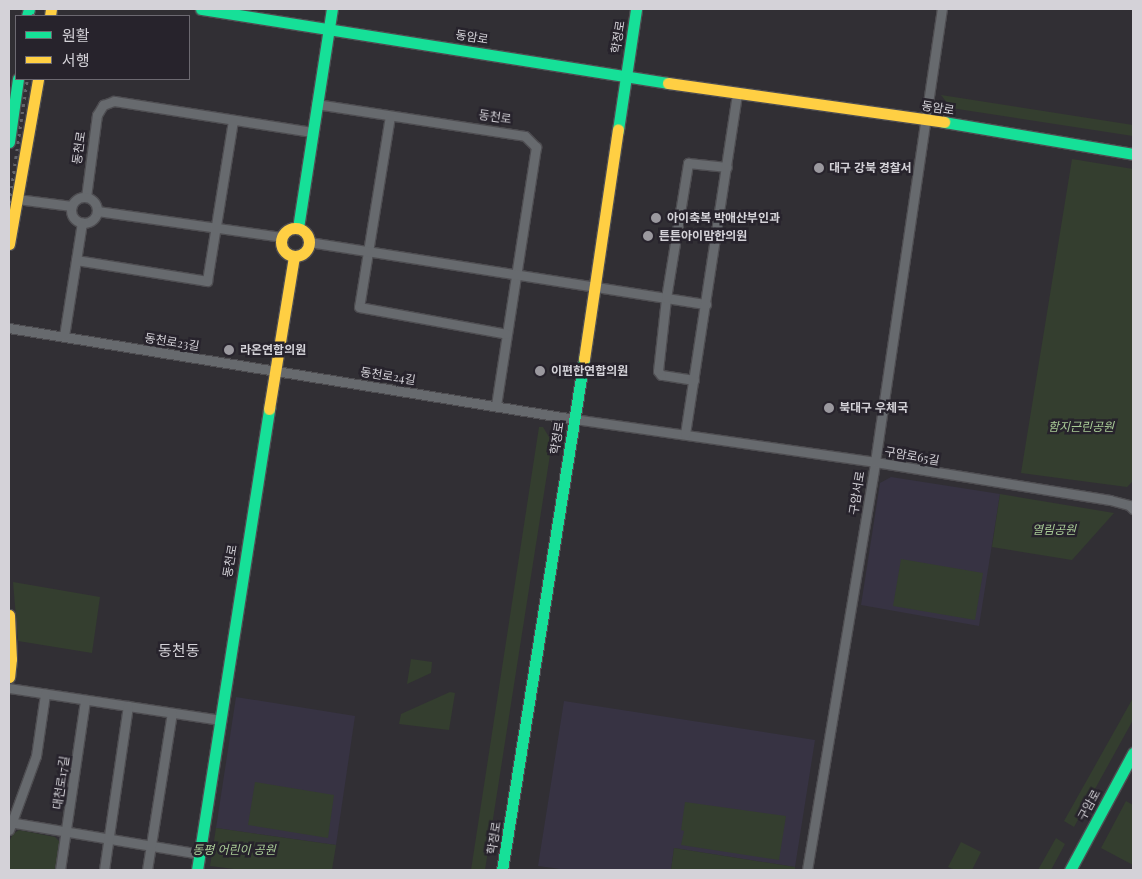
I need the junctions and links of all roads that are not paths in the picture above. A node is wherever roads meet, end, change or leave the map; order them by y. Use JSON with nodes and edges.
{"nodes":[{"id":1,"x":201,"y":9,"type":"edge"},
{"id":2,"x":332,"y":9,"type":"edge"},
{"id":3,"x":636,"y":9,"type":"edge"},
{"id":4,"x":942,"y":9,"type":"edge"},
{"id":5,"x":329,"y":29,"type":"junction"},
{"id":6,"x":625,"y":76,"type":"junction"},
{"id":7,"x":18,"y":80,"type":"edge"},
{"id":8,"x":38,"y":80,"type":"edge"},
{"id":9,"x":737,"y":94,"type":"junction"},
{"id":10,"x":316,"y":104,"type":"junction"},
{"id":11,"x":390,"y":116,"type":"junction"},
{"id":12,"x":233,"y":120,"type":"junction"},
{"id":13,"x":925,"y":120,"type":"junction"},
{"id":14,"x":311,"y":132,"type":"junction"},
{"id":15,"x":9,"y":142,"type":"edge"},
{"id":16,"x":1133,"y":154,"type":"edge"},
{"id":17,"x":726,"y":167,"type":"junction"},
{"id":18,"x":86,"y":197,"type":"junction"},
{"id":19,"x":17,"y":199,"type":"junction"},
{"id":20,"x":72,"y":206,"type":"junction"},
{"id":21,"x":97,"y":211,"type":"junction"},
{"id":22,"x":82,"y":222,"type":"junction"},
{"id":23,"x":298,"y":228,"type":"junction"},
{"id":24,"x":216,"y":229,"type":"junction"},
{"id":25,"x":281,"y":238,"type":"junction"},
{"id":26,"x":309,"y":242,"type":"junction"},
{"id":27,"x":9,"y":244,"type":"edge"},
{"id":28,"x":368,"y":252,"type":"junction"},
{"id":29,"x":294,"y":256,"type":"junction"},
{"id":30,"x":76,"y":260,"type":"junction"},
{"id":31,"x":516,"y":276,"type":"junction"},
{"id":32,"x":595,"y":288,"type":"junction"},
{"id":33,"x":666,"y":298,"type":"junction"},
{"id":34,"x":706,"y":304,"type":"junction"},
{"id":35,"x":9,"y":328,"type":"edge"},
{"id":36,"x":507,"y":334,"type":"junction"},
{"id":37,"x":64,"y":336,"type":"junction"},
{"id":38,"x":276,"y":370,"type":"junction"},
{"id":39,"x":694,"y":380,"type":"junction"},
{"id":40,"x":496,"y":405,"type":"junction"},
{"id":41,"x":574,"y":419,"type":"junction"},
{"id":42,"x":685,"y":434,"type":"junction"},
{"id":43,"x":875,"y":462,"type":"junction"},
{"id":44,"x":1132,"y":505,"type":"edge"},
{"id":45,"x":9,"y":615,"type":"edge"},
{"id":46,"x":9,"y":677,"type":"edge"},
{"id":47,"x":9,"y":688,"type":"edge"},
{"id":48,"x":45,"y":694,"type":"junction"},
{"id":49,"x":85,"y":700,"type":"junction"},
{"id":50,"x":128,"y":706,"type":"junction"},
{"id":51,"x":172,"y":713,"type":"junction"},
{"id":52,"x":220,"y":720,"type":"junction"},
{"id":53,"x":1133,"y":753,"type":"edge"},
{"id":54,"x":10,"y":825,"type":"edge"},
{"id":55,"x":67,"y":831,"type":"junction"},
{"id":56,"x":108,"y":838,"type":"junction"},
{"id":57,"x":152,"y":845,"type":"junction"},
{"id":58,"x":200,"y":854,"type":"junction"},
{"id":59,"x":60,"y":870,"type":"edge"},
{"id":60,"x":104,"y":870,"type":"edge"},
{"id":61,"x":147,"y":870,"type":"edge"},
{"id":62,"x":197,"y":870,"type":"edge"},
{"id":63,"x":502,"y":870,"type":"edge"},
{"id":64,"x":807,"y":870,"type":"edge"},
{"id":65,"x":1070,"y":870,"type":"edge"}],
"edges":[{"from":1,"to":5,"type":"main road","name":"동암로"},
{"from":2,"to":5,"type":"main road"},
{"from":3,"to":6,"type":"main road","name":"학정로"},
{"from":4,"to":13,"type":"street","name":"구암서로"},
{"from":5,"to":6,"type":"main road","name":"동암로"},
{"from":5,"to":10,"type":"main road"},
{"from":6,"to":9,"type":"main road","name":"동암로"},
{"from":6,"to":32,"type":"main road","name":"학정로"},
{"from":7,"to":15,"type":"main road"},
{"from":8,"to":19,"type":"main road"},
{"from":9,"to":13,"type":"main road","name":"동암로"},
{"from":9,"to":17,"type":"street"},
{"from":10,"to":11,"type":"street","name":"동천로"},
{"from":10,"to":14,"type":"main road"},
{"from":11,"to":28,"type":"street"},
{"from":11,"to":31,"type":"street","name":"동천로"},
{"from":12,"to":14,"type":"street","name":"동천로"},
{"from":12,"to":18,"type":"street","name":"동천로"},
{"from":12,"to":24,"type":"street"},
{"from":13,"to":16,"type":"main road","name":"동암로"},
{"from":13,"to":43,"type":"street","name":"구암서로"},
{"from":14,"to":23,"type":"main road"},
{"from":17,"to":33,"type":"street"},
{"from":17,"to":34,"type":"street"},
{"from":18,"to":20,"type":"street"},
{"from":18,"to":21,"type":"street"},
{"from":19,"to":20,"type":"street"},
{"from":19,"to":27,"type":"main road"},
{"from":20,"to":22,"type":"street"},
{"from":21,"to":22,"type":"street"},
{"from":21,"to":24,"type":"street"},
{"from":22,"to":30,"type":"street"},
{"from":23,"to":25,"type":"main road"},
{"from":23,"to":26,"type":"main road"},
{"from":24,"to":25,"type":"street"},
{"from":24,"to":30,"type":"street"},
{"from":25,"to":29,"type":"main road"},
{"from":26,"to":28,"type":"street"},
{"from":26,"to":29,"type":"main road"},
{"from":28,"to":31,"type":"street"},
{"from":28,"to":36,"type":"street"},
{"from":29,"to":38,"type":"main road","name":"동천로"},
{"from":30,"to":37,"type":"street"},
{"from":31,"to":32,"type":"street"},
{"from":31,"to":36,"type":"street"},
{"from":32,"to":33,"type":"street"},
{"from":32,"to":41,"type":"main road","name":"학정로"},
{"from":33,"to":34,"type":"street"},
{"from":33,"to":39,"type":"street"},
{"from":34,"to":39,"type":"street"},
{"from":35,"to":37,"type":"street","name":"동천로23길"},
{"from":36,"to":40,"type":"street"},
{"from":37,"to":38,"type":"street","name":"동천로23길"},
{"from":38,"to":40,"type":"street","name":"동천로24길"},
{"from":38,"to":52,"type":"main road","name":"동천로"},
{"from":39,"to":42,"type":"street"},
{"from":40,"to":41,"type":"street","name":"동천로24길"},
{"from":41,"to":42,"type":"street","name":"구암로65길"},
{"from":41,"to":63,"type":"main road","name":"학정로"},
{"from":42,"to":43,"type":"street","name":"구암로65길"},
{"from":43,"to":44,"type":"street","name":"구암로65길"},
{"from":43,"to":64,"type":"street","name":"구암서로"},
{"from":45,"to":46,"type":"main road"},
{"from":47,"to":48,"type":"street"},
{"from":48,"to":49,"type":"street"},
{"from":48,"to":54,"type":"street"},
{"from":49,"to":50,"type":"street"},
{"from":49,"to":55,"type":"street","name":"대천로17길"},
{"from":50,"to":51,"type":"street"},
{"from":50,"to":56,"type":"street"},
{"from":51,"to":52,"type":"street"},
{"from":51,"to":57,"type":"street"},
{"from":52,"to":58,"type":"main road","name":"동천로"},
{"from":53,"to":65,"type":"main road","name":"구암로"},
{"from":54,"to":55,"type":"street"},
{"from":55,"to":56,"type":"street"},
{"from":55,"to":59,"type":"street","name":"대천로17길"},
{"from":56,"to":57,"type":"street"},
{"from":56,"to":60,"type":"street"},
{"from":57,"to":58,"type":"street"},
{"from":57,"to":61,"type":"street"},
{"from":58,"to":62,"type":"main road","name":"동천로"}]}
